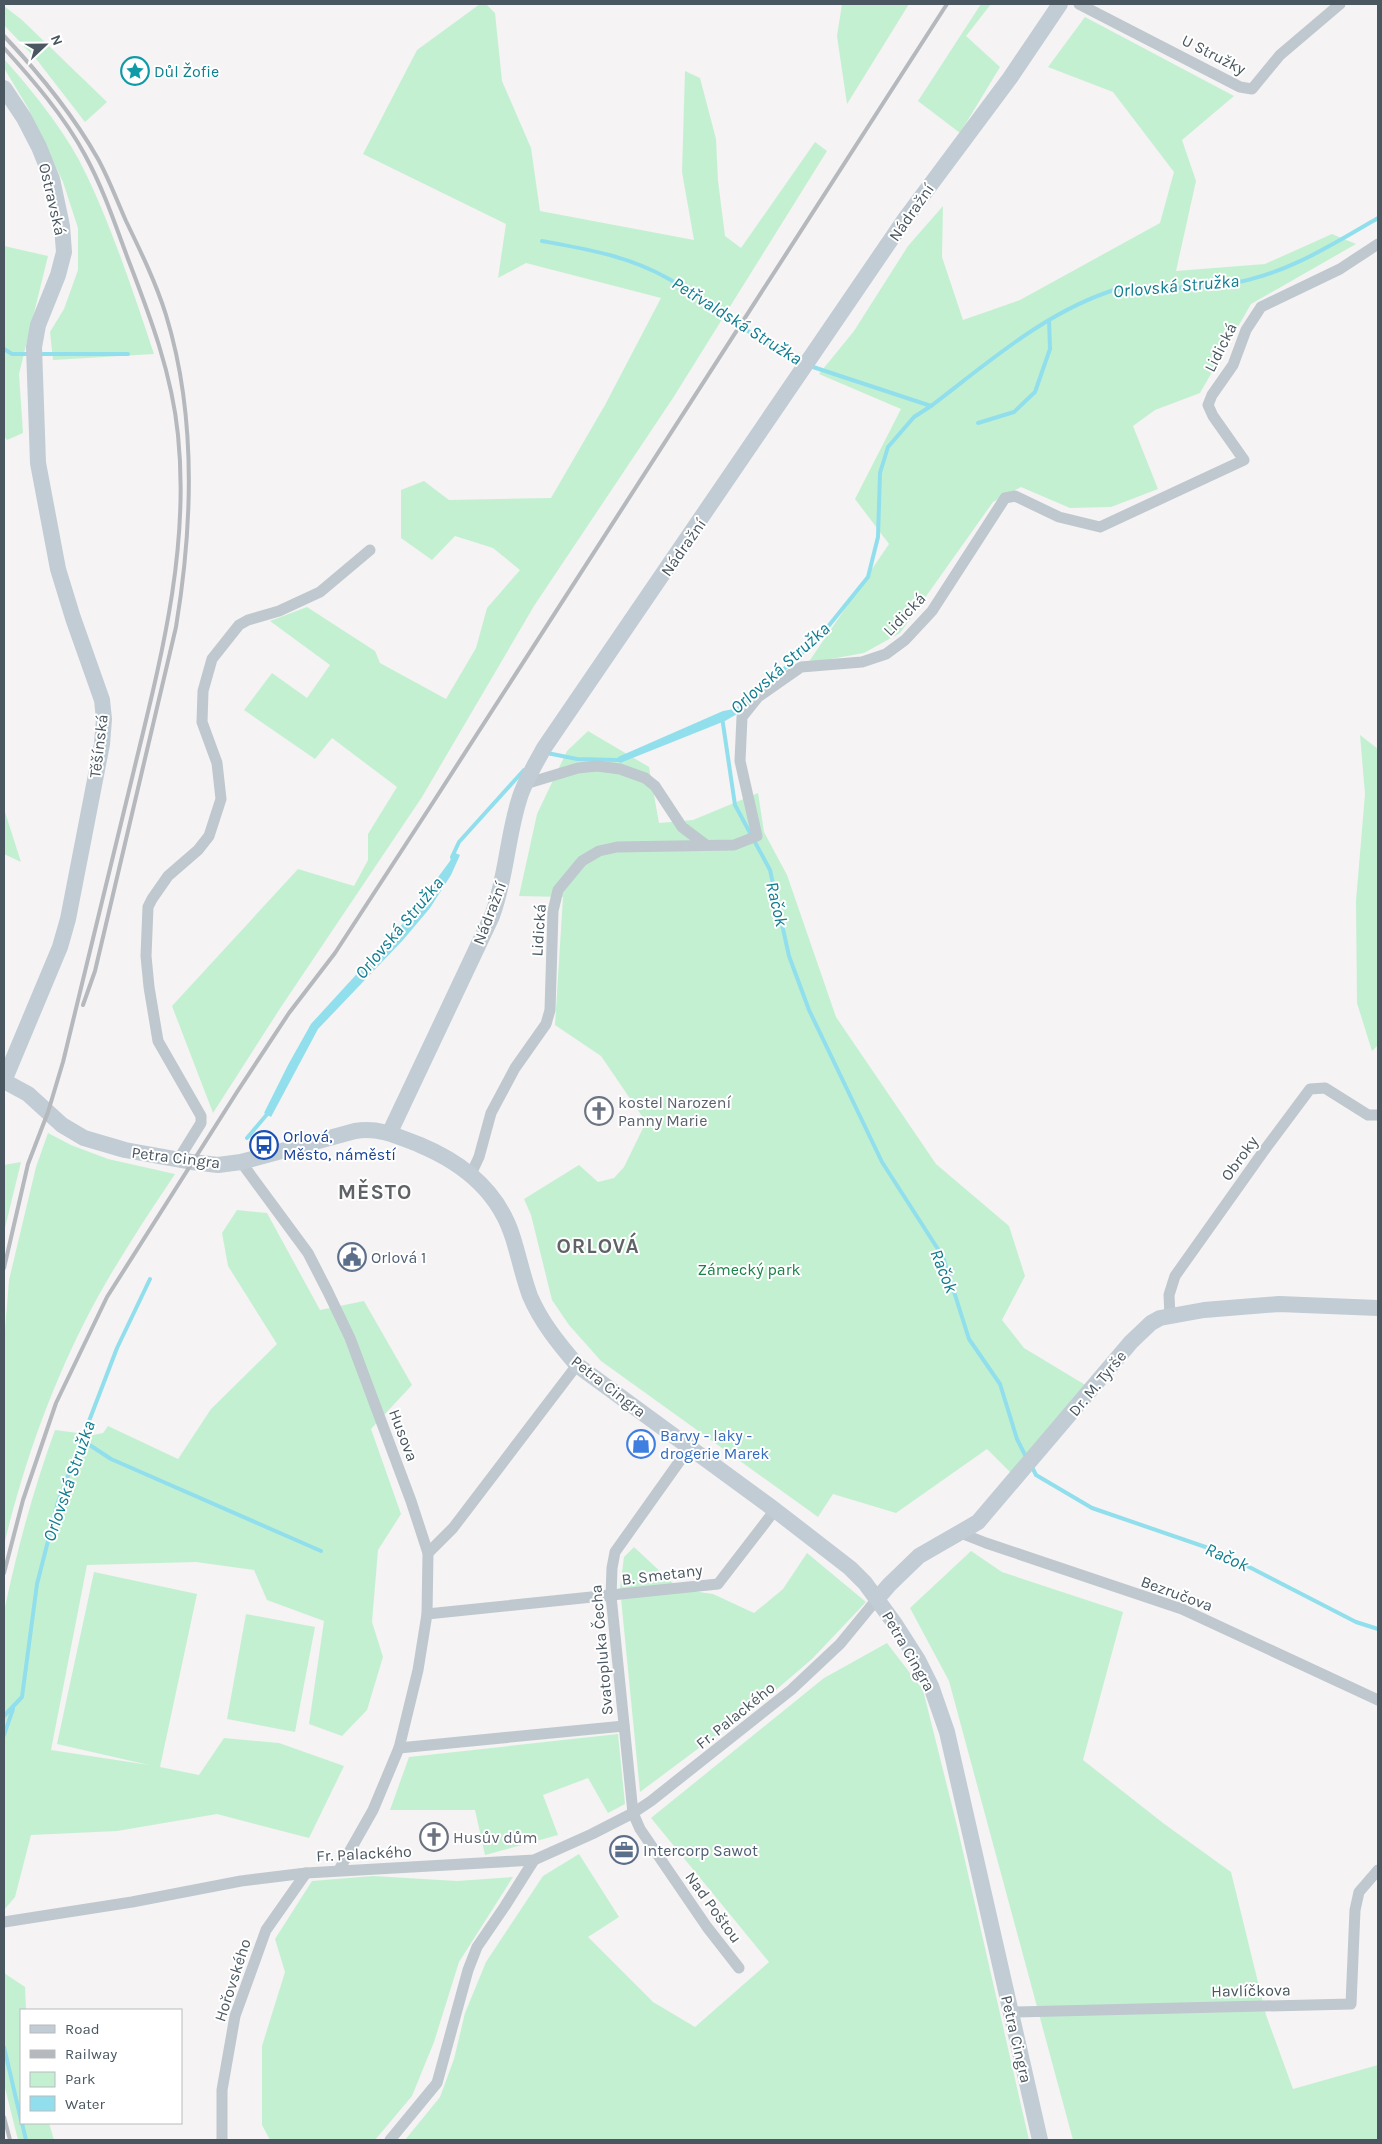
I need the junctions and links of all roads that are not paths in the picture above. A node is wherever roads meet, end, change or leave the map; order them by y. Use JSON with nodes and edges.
{"nodes":[{"id":1,"x":1060,"y":4,"type":"edge"},
{"id":2,"x":1079,"y":4,"type":"edge"},
{"id":3,"x":1340,"y":4,"type":"edge"},
{"id":4,"x":4,"y":88,"type":"edge"},
{"id":5,"x":1378,"y":244,"type":"edge"},
{"id":6,"x":34,"y":347,"type":"joint"},
{"id":7,"x":370,"y":550,"type":"dead end"},
{"id":8,"x":525,"y":784,"type":"junction"},
{"id":9,"x":706,"y":845,"type":"junction"},
{"id":10,"x":4,"y":1081,"type":"edge"},
{"id":11,"x":1378,"y":1115,"type":"edge"},
{"id":12,"x":390,"y":1132,"type":"junction"},
{"id":13,"x":178,"y":1160,"type":"junction"},
{"id":14,"x":241,"y":1162,"type":"junction"},
{"id":15,"x":471,"y":1174,"type":"junction"},
{"id":16,"x":1378,"y":1308,"type":"edge"},
{"id":17,"x":1170,"y":1316,"type":"junction"},
{"id":18,"x":577,"y":1365,"type":"junction"},
{"id":19,"x":689,"y":1448,"type":"junction"},
{"id":20,"x":774,"y":1510,"type":"junction"},
{"id":21,"x":958,"y":1532,"type":"junction"},
{"id":22,"x":428,"y":1553,"type":"junction"},
{"id":23,"x":611,"y":1596,"type":"junction"},
{"id":24,"x":877,"y":1599,"type":"junction"},
{"id":25,"x":427,"y":1614,"type":"junction"},
{"id":26,"x":1378,"y":1700,"type":"edge"},
{"id":27,"x":624,"y":1726,"type":"junction"},
{"id":28,"x":399,"y":1748,"type":"junction"},
{"id":29,"x":634,"y":1813,"type":"junction"},
{"id":30,"x":534,"y":1860,"type":"junction"},
{"id":31,"x":338,"y":1870,"type":"junction"},
{"id":32,"x":1378,"y":1870,"type":"edge"},
{"id":33,"x":306,"y":1873,"type":"junction"},
{"id":34,"x":4,"y":1922,"type":"edge"},
{"id":35,"x":739,"y":1968,"type":"dead end"},
{"id":36,"x":1011,"y":2012,"type":"junction"},
{"id":37,"x":222,"y":2140,"type":"edge"},
{"id":38,"x":390,"y":2140,"type":"edge"},
{"id":39,"x":1040,"y":2140,"type":"edge"}],
"edges":[{"from":1,"to":8,"type":"street","name":"Nádražní"},
{"from":2,"to":3,"type":"street","name":"U Stružky"},
{"from":4,"to":6,"type":"street","name":"Ostravská"},
{"from":5,"to":9,"type":"street","name":"Lidická"},
{"from":6,"to":10,"type":"street","name":"Těšínská"},
{"from":7,"to":13,"type":"street"},
{"from":8,"to":9,"type":"street"},
{"from":8,"to":12,"type":"street","name":"Nádražní"},
{"from":9,"to":15,"type":"street","name":"Lidická"},
{"from":10,"to":13,"type":"street","name":"Petra Cingra"},
{"from":11,"to":17,"type":"street","name":"Obroky"},
{"from":12,"to":14,"type":"street","name":"Petra Cingra"},
{"from":12,"to":15,"type":"street","name":"Petra Cingra"},
{"from":13,"to":14,"type":"street","name":"Petra Cingra"},
{"from":14,"to":22,"type":"street","name":"Husova"},
{"from":15,"to":18,"type":"street","name":"Petra Cingra"},
{"from":16,"to":17,"type":"street","name":"Dr. M. Tyrše"},
{"from":17,"to":21,"type":"street","name":"Dr. M. Tyrše"},
{"from":18,"to":19,"type":"street","name":"Petra Cingra"},
{"from":18,"to":22,"type":"street"},
{"from":19,"to":20,"type":"street","name":"Petra Cingra"},
{"from":19,"to":23,"type":"street","name":"Svatopluka Čecha"},
{"from":20,"to":23,"type":"street","name":"B. Smetany"},
{"from":20,"to":24,"type":"street","name":"Petra Cingra"},
{"from":21,"to":24,"type":"street","name":"Dr. M. Tyrše"},
{"from":21,"to":26,"type":"street","name":"Bezručova"},
{"from":22,"to":25,"type":"street","name":"Husova"},
{"from":23,"to":25,"type":"street","name":"B. Smetany"},
{"from":23,"to":27,"type":"street","name":"Svatopluka Čecha"},
{"from":24,"to":29,"type":"street","name":"Fr. Palackého"},
{"from":24,"to":36,"type":"street","name":"Petra Cingra"},
{"from":25,"to":28,"type":"street","name":"Husova"},
{"from":27,"to":28,"type":"street"},
{"from":27,"to":29,"type":"street","name":"Svatopluka Čecha"},
{"from":28,"to":31,"type":"street","name":"Husova"},
{"from":29,"to":30,"type":"street","name":"Fr. Palackého"},
{"from":29,"to":35,"type":"street","name":"Nad Poštou"},
{"from":30,"to":31,"type":"street","name":"Fr. Palackého"},
{"from":30,"to":38,"type":"street"},
{"from":31,"to":33,"type":"street","name":"Fr. Palackého"},
{"from":32,"to":36,"type":"street","name":"Havlíčkova"},
{"from":33,"to":34,"type":"street","name":"Fr. Palackého"},
{"from":33,"to":37,"type":"street","name":"Hořovského"},
{"from":36,"to":39,"type":"street","name":"Petra Cingra"}]}
